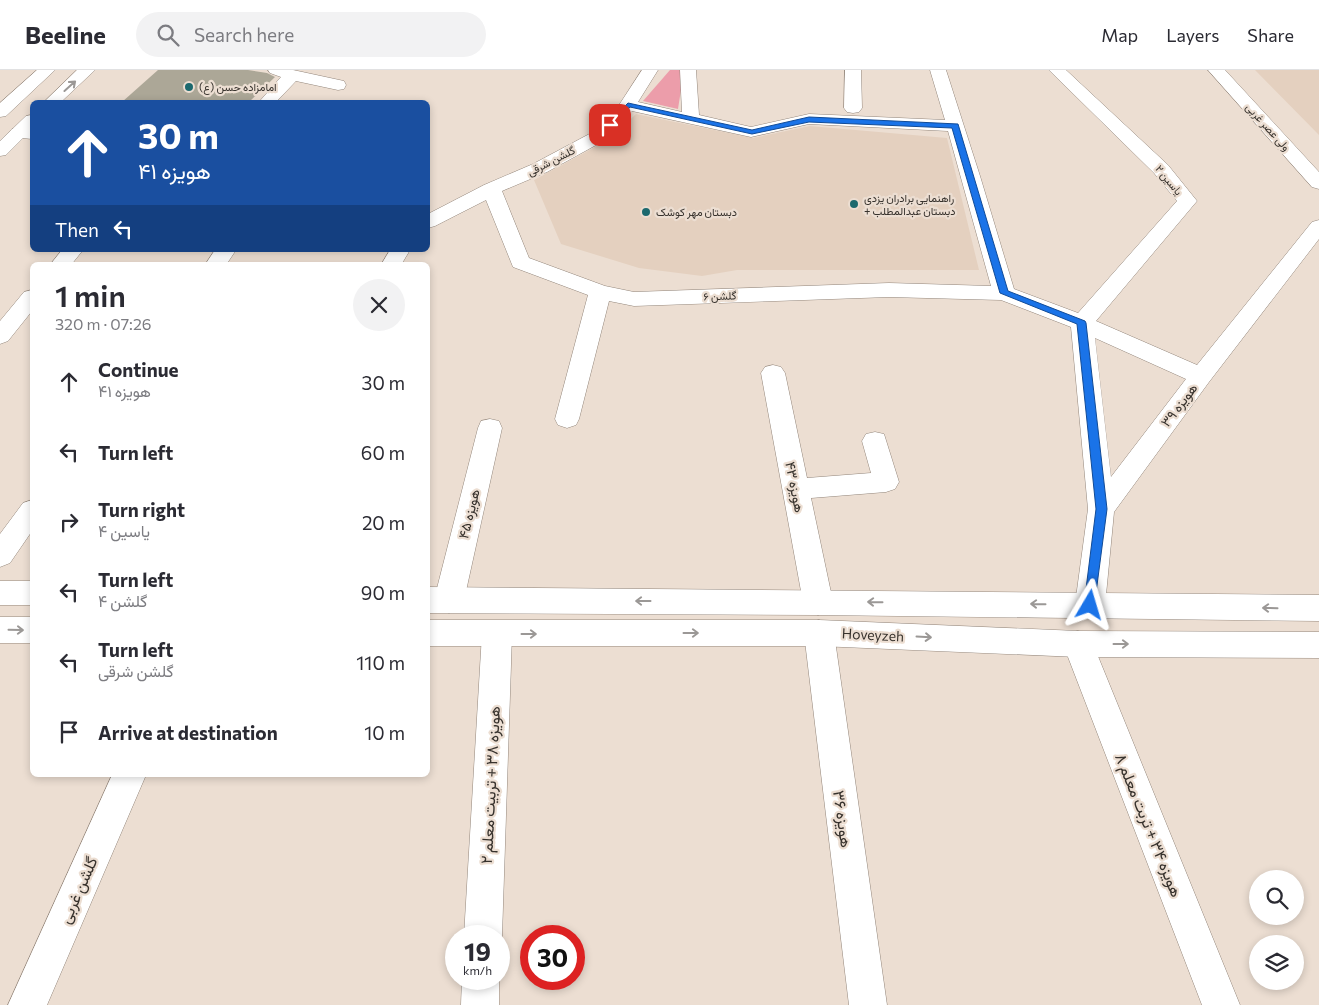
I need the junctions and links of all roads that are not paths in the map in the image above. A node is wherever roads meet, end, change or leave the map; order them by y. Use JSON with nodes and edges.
{"nodes":[{"id":1,"x":48,"y":70,"type":"edge"},
{"id":2,"x":87,"y":70,"type":"edge"},
{"id":3,"x":650,"y":70,"type":"edge"},
{"id":4,"x":688,"y":70,"type":"edge"},
{"id":5,"x":853,"y":70,"type":"edge"},
{"id":6,"x":938,"y":70,"type":"edge"},
{"id":7,"x":1057,"y":70,"type":"edge"},
{"id":8,"x":1216,"y":70,"type":"edge"},
{"id":9,"x":295,"y":73,"type":"edge"},
{"id":10,"x":338,"y":85,"type":"dead end"},
{"id":11,"x":54,"y":100,"type":"edge"},
{"id":12,"x":269,"y":100,"type":"edge"},
{"id":13,"x":4,"y":105,"type":"edge"},
{"id":14,"x":628,"y":105,"type":"junction"},
{"id":15,"x":853,"y":108,"type":"dead end"},
{"id":16,"x":691,"y":119,"type":"junction"},
{"id":17,"x":956,"y":126,"type":"junction"},
{"id":18,"x":25,"y":134,"type":"edge"},
{"id":19,"x":0,"y":151,"type":"edge"},
{"id":20,"x":1319,"y":183,"type":"edge"},
{"id":21,"x":491,"y":189,"type":"junction"},
{"id":22,"x":430,"y":220,"type":"edge"},
{"id":23,"x":1319,"y":226,"type":"edge"},
{"id":24,"x":70,"y":252,"type":"edge"},
{"id":25,"x":62,"y":262,"type":"edge"},
{"id":26,"x":600,"y":292,"type":"junction"},
{"id":27,"x":1004,"y":293,"type":"junction"},
{"id":28,"x":30,"y":299,"type":"edge"},
{"id":29,"x":1082,"y":323,"type":"junction"},
{"id":30,"x":0,"y":336,"type":"edge"},
{"id":31,"x":773,"y":373,"type":"dead end"},
{"id":32,"x":1201,"y":376,"type":"junction"},
{"id":33,"x":566,"y":419,"type":"dead end"},
{"id":34,"x":490,"y":428,"type":"dead end"},
{"id":35,"x":874,"y":441,"type":"dead end"},
{"id":36,"x":796,"y":489,"type":"junction"},
{"id":37,"x":1101,"y":509,"type":"junction"},
{"id":38,"x":30,"y":514,"type":"edge"},
{"id":39,"x":0,"y":555,"type":"edge"},
{"id":40,"x":0,"y":593,"type":"edge"},
{"id":41,"x":30,"y":593,"type":"edge"},
{"id":42,"x":438,"y":600,"type":"edge"},
{"id":43,"x":1090,"y":605,"type":"junction"},
{"id":44,"x":1319,"y":608,"type":"edge"},
{"id":45,"x":818,"y":617,"type":"junction"},
{"id":46,"x":0,"y":630,"type":"edge"},
{"id":47,"x":30,"y":630,"type":"edge"},
{"id":48,"x":430,"y":634,"type":"edge"},
{"id":49,"x":498,"y":634,"type":"junction"},
{"id":50,"x":1078,"y":644,"type":"junction"},
{"id":51,"x":1319,"y":645,"type":"edge"},
{"id":52,"x":128,"y":777,"type":"edge"},
{"id":53,"x":484,"y":925,"type":"edge"},
{"id":54,"x":481,"y":990,"type":"edge"},
{"id":55,"x":26,"y":1005,"type":"edge"},
{"id":56,"x":480,"y":1005,"type":"edge"},
{"id":57,"x":868,"y":1005,"type":"edge"},
{"id":58,"x":1221,"y":1005,"type":"edge"}],
"edges":[{"from":1,"to":13,"type":"street"},
{"from":11,"to":2,"type":"street","one_way":true},
{"from":3,"to":14,"type":"street","name":"گلشن شرقی"},
{"from":4,"to":16,"type":"street"},
{"from":5,"to":15,"type":"street"},
{"from":6,"to":17,"type":"street"},
{"from":7,"to":29,"type":"street","name":"یاسین ۲"},
{"from":8,"to":20,"type":"street","name":"ولی عصر غربی"},
{"from":9,"to":10,"type":"street"},
{"from":9,"to":12,"type":"street"},
{"from":14,"to":16,"type":"street"},
{"from":14,"to":21,"type":"street","name":"گلشن شرقی"},
{"from":16,"to":17,"type":"street"},
{"from":17,"to":27,"type":"street"},
{"from":18,"to":19,"type":"street"},
{"from":21,"to":22,"type":"street","name":"گلشن شرقی"},
{"from":21,"to":26,"type":"street","name":"گلشن ۶"},
{"from":23,"to":32,"type":"street","name":"هویزه ۳۹"},
{"from":24,"to":25,"type":"street"},
{"from":26,"to":27,"type":"street","name":"گلشن ۶"},
{"from":26,"to":33,"type":"street"},
{"from":27,"to":29,"type":"street","name":"گلشن ۶"},
{"from":28,"to":30,"type":"street"},
{"from":29,"to":32,"type":"street","name":"گلشن ۶"},
{"from":29,"to":37,"type":"street"},
{"from":31,"to":36,"type":"street","name":"هویزه ۴۳"},
{"from":32,"to":37,"type":"street","name":"هویزه ۳۹"},
{"from":34,"to":42,"type":"street","name":"هویزه ۴۵"},
{"from":35,"to":36,"type":"street"},
{"from":36,"to":45,"type":"street","name":"هویزه ۴۳"},
{"from":37,"to":43,"type":"street"},
{"from":38,"to":39,"type":"street"},
{"from":40,"to":41,"type":"street"},
{"from":45,"to":42,"type":"street","name":"Hoveyzeh","one_way":true},
{"from":44,"to":43,"type":"street","name":"Hoveyzeh","one_way":true},
{"from":43,"to":45,"type":"street","name":"Hoveyzeh","one_way":true},
{"from":49,"to":45,"type":"street","name":"Hoveyzeh","one_way":true},
{"from":45,"to":50,"type":"street","name":"Hoveyzeh","one_way":true},
{"from":45,"to":57,"type":"street","name":"هویزه ۳۶"},
{"from":46,"to":47,"type":"street","one_way":true},
{"from":48,"to":49,"type":"street","name":"Hoveyzeh"},
{"from":49,"to":53,"type":"street","name":"هویزه ۳۸ + تربیت معلم ۲"},
{"from":50,"to":51,"type":"street","name":"Hoveyzeh","one_way":true},
{"from":50,"to":58,"type":"street","name":"هویزه ۳۴ + تربت معلم ۸"},
{"from":52,"to":55,"type":"street","name":"گلشن غربی"},
{"from":54,"to":56,"type":"street"}]}
